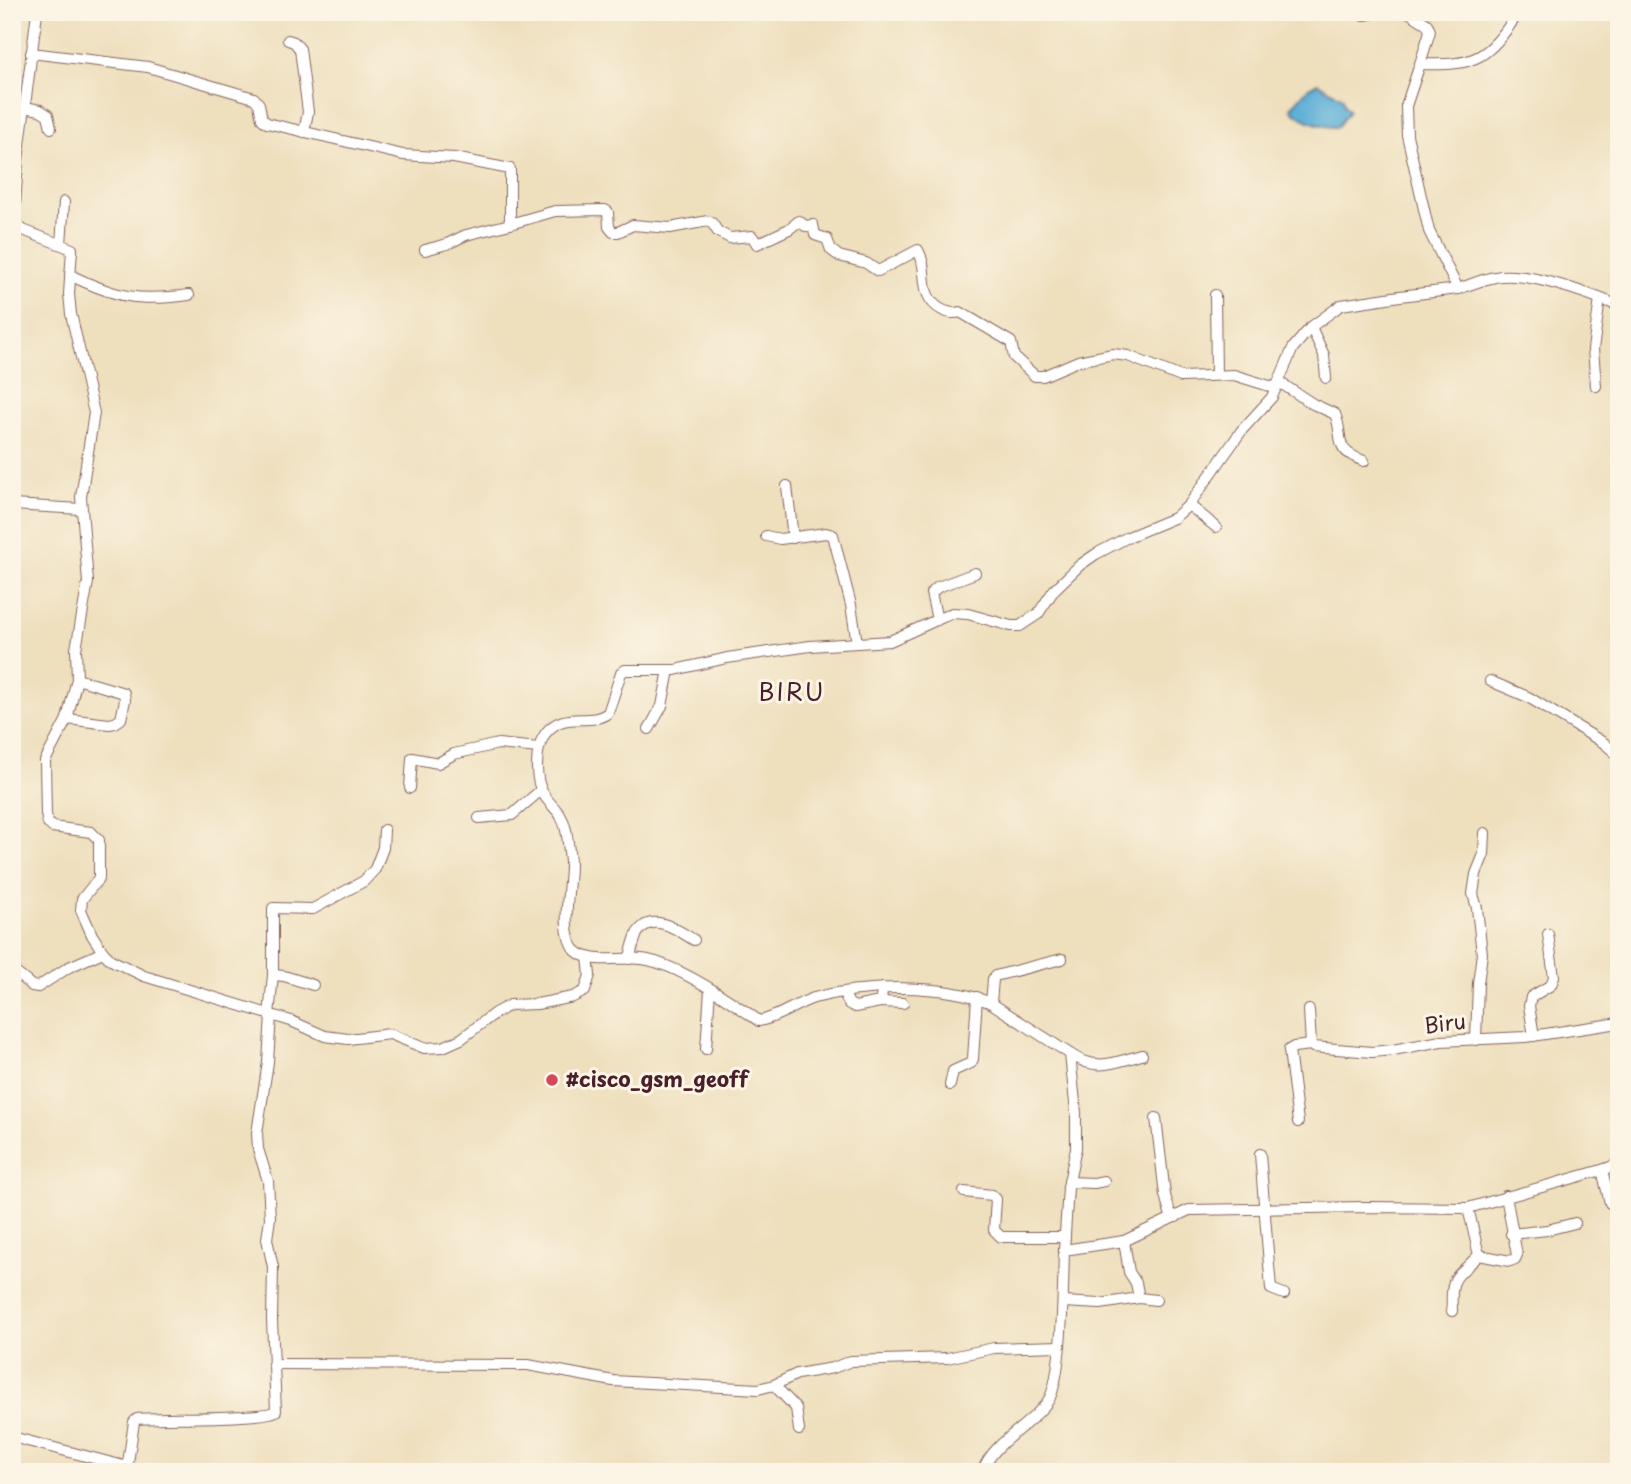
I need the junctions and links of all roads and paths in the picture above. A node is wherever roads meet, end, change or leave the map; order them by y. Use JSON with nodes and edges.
{"nodes":[{"id":1,"x":37,"y":12,"type":"edge"},
{"id":2,"x":1345,"y":12,"type":"edge"},
{"id":3,"x":1379,"y":12,"type":"edge"},
{"id":4,"x":1408,"y":12,"type":"edge"},
{"id":5,"x":1519,"y":12,"type":"edge"},
{"id":6,"x":288,"y":40,"type":"dead end"},
{"id":7,"x":31,"y":52,"type":"junction"},
{"id":8,"x":1420,"y":64,"type":"junction"},
{"id":9,"x":25,"y":107,"type":"junction"},
{"id":10,"x":51,"y":128,"type":"dead end"},
{"id":11,"x":304,"y":132,"type":"junction"},
{"id":12,"x":64,"y":202,"type":"dead end"},
{"id":13,"x":510,"y":224,"type":"junction"},
{"id":14,"x":61,"y":244,"type":"junction"},
{"id":15,"x":425,"y":250,"type":"dead end"},
{"id":16,"x":69,"y":275,"type":"junction"},
{"id":17,"x":1458,"y":289,"type":"junction"},
{"id":18,"x":189,"y":295,"type":"dead end"},
{"id":19,"x":1215,"y":295,"type":"dead end"},
{"id":20,"x":1600,"y":299,"type":"junction"},
{"id":21,"x":1619,"y":306,"type":"edge"},
{"id":22,"x":1311,"y":327,"type":"junction"},
{"id":23,"x":1216,"y":375,"type":"junction"},
{"id":24,"x":1326,"y":378,"type":"dead end"},
{"id":25,"x":1278,"y":385,"type":"junction"},
{"id":26,"x":1596,"y":386,"type":"dead end"},
{"id":27,"x":1364,"y":461,"type":"dead end"},
{"id":28,"x":787,"y":486,"type":"dead end"},
{"id":29,"x":12,"y":505,"type":"edge"},
{"id":30,"x":1189,"y":505,"type":"junction"},
{"id":31,"x":81,"y":509,"type":"junction"},
{"id":32,"x":1216,"y":527,"type":"dead end"},
{"id":33,"x":766,"y":536,"type":"dead end"},
{"id":34,"x":793,"y":538,"type":"junction"},
{"id":35,"x":975,"y":573,"type":"dead end"},
{"id":36,"x":937,"y":620,"type":"junction"},
{"id":37,"x":857,"y":643,"type":"junction"},
{"id":38,"x":669,"y":670,"type":"junction"},
{"id":39,"x":77,"y":679,"type":"junction"},
{"id":40,"x":1490,"y":681,"type":"dead end"},
{"id":41,"x":67,"y":719,"type":"junction"},
{"id":42,"x":649,"y":729,"type":"dead end"},
{"id":43,"x":540,"y":748,"type":"junction"},
{"id":44,"x":1619,"y":756,"type":"edge"},
{"id":45,"x":410,"y":788,"type":"dead end"},
{"id":46,"x":541,"y":790,"type":"junction"},
{"id":47,"x":479,"y":818,"type":"dead end"},
{"id":48,"x":384,"y":830,"type":"dead end"},
{"id":49,"x":1485,"y":833,"type":"dead end"},
{"id":50,"x":1548,"y":934,"type":"dead end"},
{"id":51,"x":694,"y":940,"type":"dead end"},
{"id":52,"x":103,"y":952,"type":"junction"},
{"id":53,"x":588,"y":957,"type":"junction"},
{"id":54,"x":1062,"y":958,"type":"dead end"},
{"id":55,"x":629,"y":959,"type":"junction"},
{"id":56,"x":12,"y":970,"type":"edge"},
{"id":57,"x":273,"y":975,"type":"junction"},
{"id":58,"x":313,"y":985,"type":"dead end"},
{"id":59,"x":883,"y":988,"type":"junction"},
{"id":60,"x":710,"y":989,"type":"junction"},
{"id":61,"x":844,"y":993,"type":"junction"},
{"id":62,"x":977,"y":997,"type":"junction"},
{"id":63,"x":880,"y":1002,"type":"junction"},
{"id":64,"x":903,"y":1003,"type":"dead end"},
{"id":65,"x":990,"y":1003,"type":"junction"},
{"id":66,"x":1309,"y":1010,"type":"dead end"},
{"id":67,"x":270,"y":1015,"type":"junction"},
{"id":68,"x":1619,"y":1023,"type":"edge"},
{"id":69,"x":1534,"y":1036,"type":"junction"},
{"id":70,"x":1476,"y":1040,"type":"junction"},
{"id":71,"x":1311,"y":1045,"type":"junction"},
{"id":72,"x":706,"y":1049,"type":"dead end"},
{"id":73,"x":1070,"y":1054,"type":"junction"},
{"id":74,"x":1142,"y":1055,"type":"dead end"},
{"id":75,"x":950,"y":1085,"type":"dead end"},
{"id":76,"x":1156,"y":1118,"type":"dead end"},
{"id":77,"x":1298,"y":1122,"type":"dead end"},
{"id":78,"x":1260,"y":1154,"type":"dead end"},
{"id":79,"x":1619,"y":1164,"type":"edge"},
{"id":80,"x":1602,"y":1170,"type":"junction"},
{"id":81,"x":1104,"y":1181,"type":"dead end"},
{"id":82,"x":1069,"y":1182,"type":"junction"},
{"id":83,"x":964,"y":1192,"type":"dead end"},
{"id":84,"x":1506,"y":1196,"type":"junction"},
{"id":85,"x":1468,"y":1208,"type":"junction"},
{"id":86,"x":1619,"y":1208,"type":"edge"},
{"id":87,"x":1265,"y":1209,"type":"junction"},
{"id":88,"x":1176,"y":1217,"type":"junction"},
{"id":89,"x":1575,"y":1223,"type":"dead end"},
{"id":90,"x":1511,"y":1234,"type":"junction"},
{"id":91,"x":1065,"y":1237,"type":"junction"},
{"id":92,"x":1124,"y":1241,"type":"junction"},
{"id":93,"x":1064,"y":1250,"type":"junction"},
{"id":94,"x":1479,"y":1255,"type":"junction"},
{"id":95,"x":1284,"y":1294,"type":"dead end"},
{"id":96,"x":1139,"y":1298,"type":"junction"},
{"id":97,"x":1156,"y":1300,"type":"dead end"},
{"id":98,"x":1063,"y":1302,"type":"junction"},
{"id":99,"x":1452,"y":1311,"type":"dead end"},
{"id":100,"x":1059,"y":1346,"type":"junction"},
{"id":101,"x":273,"y":1364,"type":"junction"},
{"id":102,"x":774,"y":1385,"type":"junction"},
{"id":103,"x":799,"y":1430,"type":"dead end"},
{"id":104,"x":12,"y":1437,"type":"edge"},
{"id":105,"x":982,"y":1472,"type":"edge"}],
"edges":[{"from":1,"to":7,"type":"street"},
{"from":2,"to":3,"type":"street"},
{"from":4,"to":8,"type":"street"},
{"from":5,"to":8,"type":"street"},
{"from":6,"to":11,"type":"street"},
{"from":7,"to":9,"type":"street"},
{"from":7,"to":11,"type":"street"},
{"from":8,"to":17,"type":"street"},
{"from":9,"to":10,"type":"street"},
{"from":9,"to":14,"type":"street"},
{"from":11,"to":13,"type":"street"},
{"from":12,"to":14,"type":"street"},
{"from":13,"to":15,"type":"street"},
{"from":13,"to":23,"type":"street"},
{"from":14,"to":16,"type":"street"},
{"from":16,"to":18,"type":"street"},
{"from":16,"to":31,"type":"street"},
{"from":17,"to":20,"type":"street"},
{"from":17,"to":22,"type":"street"},
{"from":19,"to":23,"type":"street"},
{"from":20,"to":21,"type":"street"},
{"from":20,"to":26,"type":"street"},
{"from":22,"to":24,"type":"street"},
{"from":22,"to":25,"type":"street"},
{"from":23,"to":25,"type":"street"},
{"from":25,"to":27,"type":"street"},
{"from":25,"to":30,"type":"street"},
{"from":28,"to":34,"type":"street"},
{"from":29,"to":31,"type":"street"},
{"from":30,"to":32,"type":"street"},
{"from":30,"to":36,"type":"street"},
{"from":31,"to":39,"type":"street"},
{"from":33,"to":34,"type":"street"},
{"from":34,"to":37,"type":"street"},
{"from":35,"to":36,"type":"street"},
{"from":36,"to":37,"type":"street"},
{"from":37,"to":38,"type":"street"},
{"from":38,"to":42,"type":"street"},
{"from":38,"to":43,"type":"street"},
{"from":39,"to":41,"type":"street"},
{"from":39,"to":41,"type":"street"},
{"from":40,"to":44,"type":"street"},
{"from":41,"to":52,"type":"street"},
{"from":43,"to":45,"type":"street"},
{"from":43,"to":46,"type":"street"},
{"from":46,"to":47,"type":"street"},
{"from":46,"to":53,"type":"street"},
{"from":48,"to":57,"type":"street"},
{"from":49,"to":70,"type":"street"},
{"from":50,"to":69,"type":"street"},
{"from":51,"to":55,"type":"street"},
{"from":52,"to":56,"type":"street"},
{"from":52,"to":67,"type":"street"},
{"from":53,"to":55,"type":"street"},
{"from":53,"to":67,"type":"street"},
{"from":54,"to":65,"type":"street"},
{"from":55,"to":60,"type":"street"},
{"from":57,"to":58,"type":"street"},
{"from":57,"to":67,"type":"street"},
{"from":59,"to":61,"type":"street"},
{"from":59,"to":62,"type":"street"},
{"from":59,"to":63,"type":"street"},
{"from":60,"to":61,"type":"street"},
{"from":60,"to":72,"type":"street"},
{"from":61,"to":63,"type":"street"},
{"from":62,"to":65,"type":"street"},
{"from":62,"to":75,"type":"street"},
{"from":63,"to":64,"type":"street"},
{"from":65,"to":73,"type":"street"},
{"from":66,"to":71,"type":"street"},
{"from":67,"to":101,"type":"street"},
{"from":68,"to":69,"type":"street","name":"Biru"},
{"from":69,"to":70,"type":"street","name":"Biru"},
{"from":70,"to":71,"type":"street","name":"Biru"},
{"from":71,"to":77,"type":"street"},
{"from":73,"to":74,"type":"street"},
{"from":73,"to":82,"type":"street"},
{"from":76,"to":88,"type":"street"},
{"from":78,"to":87,"type":"street"},
{"from":79,"to":80,"type":"street"},
{"from":80,"to":84,"type":"street"},
{"from":80,"to":86,"type":"street"},
{"from":81,"to":82,"type":"street"},
{"from":82,"to":91,"type":"street"},
{"from":83,"to":91,"type":"street"},
{"from":84,"to":85,"type":"street"},
{"from":84,"to":90,"type":"street"},
{"from":85,"to":87,"type":"street"},
{"from":85,"to":94,"type":"street"},
{"from":87,"to":88,"type":"street"},
{"from":87,"to":95,"type":"street"},
{"from":88,"to":92,"type":"street"},
{"from":89,"to":90,"type":"street"},
{"from":90,"to":94,"type":"street"},
{"from":91,"to":93,"type":"street"},
{"from":92,"to":93,"type":"street"},
{"from":92,"to":96,"type":"street"},
{"from":93,"to":98,"type":"street"},
{"from":94,"to":99,"type":"street"},
{"from":96,"to":97,"type":"street"},
{"from":96,"to":98,"type":"street"},
{"from":98,"to":100,"type":"street"},
{"from":100,"to":102,"type":"street"},
{"from":100,"to":105,"type":"street"},
{"from":101,"to":102,"type":"street"},
{"from":101,"to":104,"type":"street"},
{"from":102,"to":103,"type":"street"}]}
